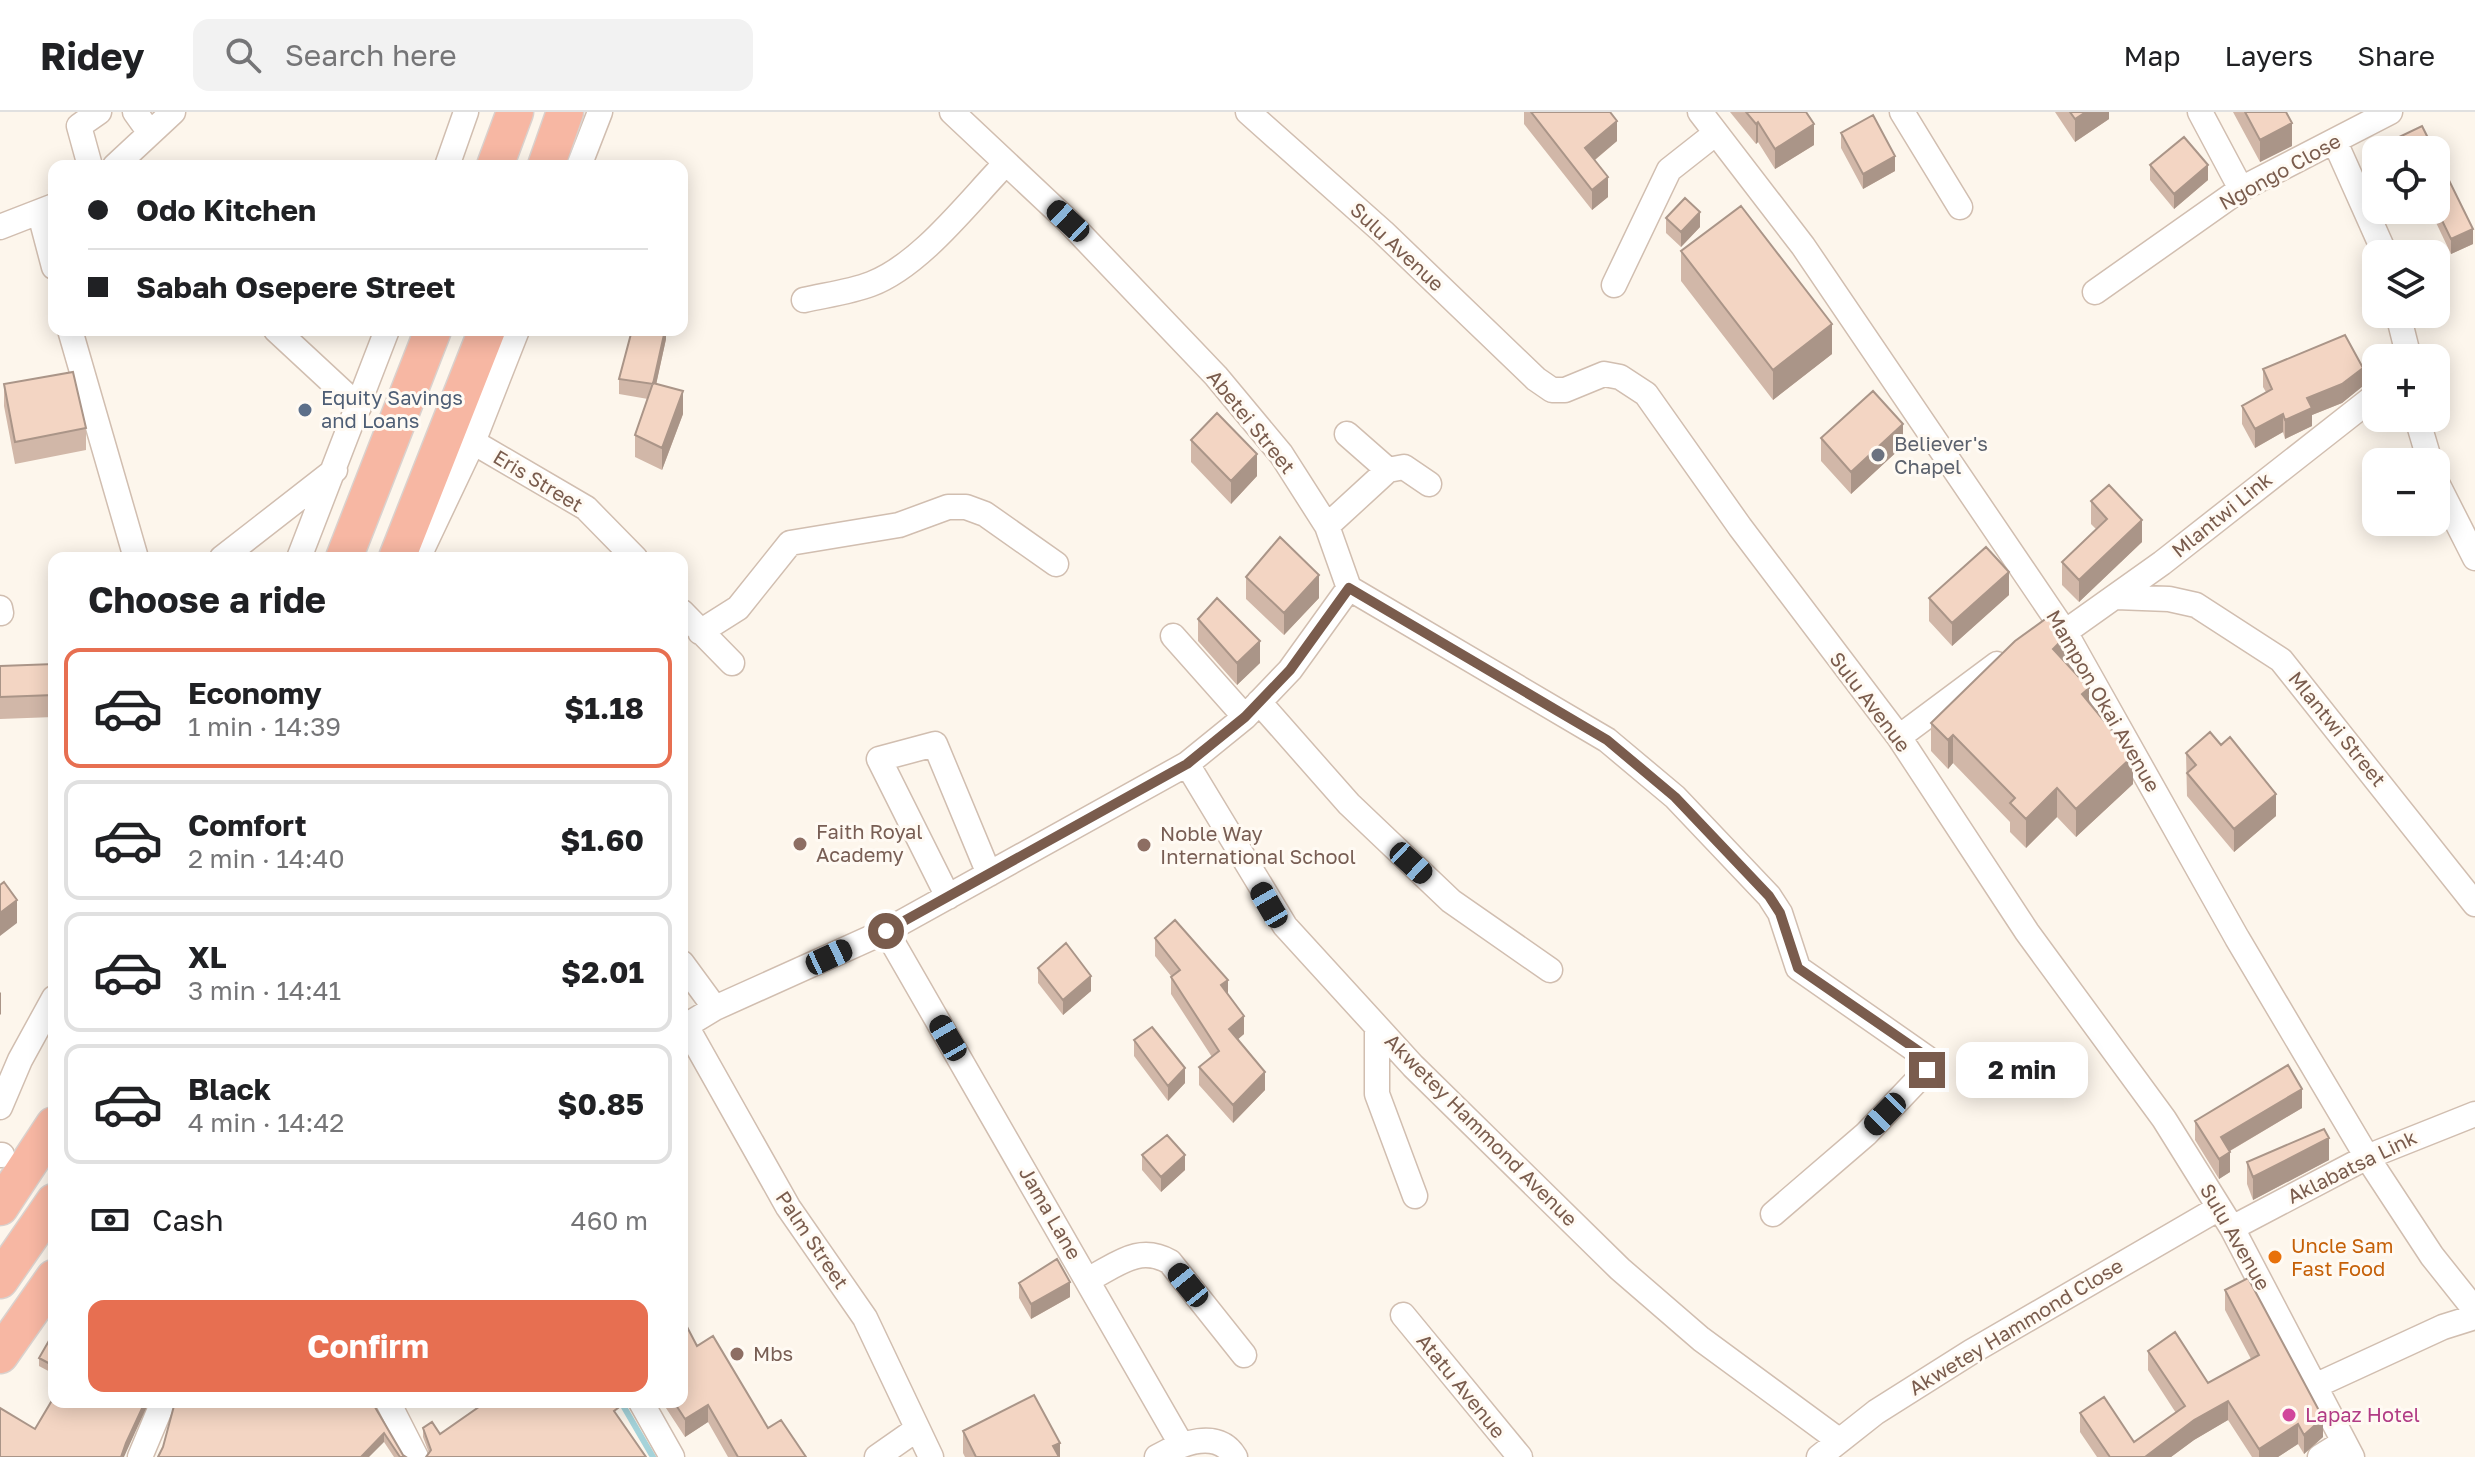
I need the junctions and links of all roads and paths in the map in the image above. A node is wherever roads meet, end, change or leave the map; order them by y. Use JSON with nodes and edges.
{"nodes":[{"id":1,"x":99,"y":112,"type":"edge"},
{"id":2,"x":135,"y":112,"type":"edge"},
{"id":3,"x":173,"y":112,"type":"edge"},
{"id":4,"x":466,"y":112,"type":"edge"},
{"id":5,"x":515,"y":112,"type":"edge"},
{"id":6,"x":565,"y":112,"type":"edge"},
{"id":7,"x":600,"y":112,"type":"edge"},
{"id":8,"x":952,"y":112,"type":"edge"},
{"id":9,"x":1248,"y":112,"type":"edge"},
{"id":10,"x":1700,"y":112,"type":"edge"},
{"id":11,"x":1902,"y":112,"type":"edge"},
{"id":12,"x":2200,"y":112,"type":"edge"},
{"id":13,"x":2390,"y":112,"type":"edge"},
{"id":14,"x":150,"y":133,"type":"junction"},
{"id":15,"x":1716,"y":133,"type":"junction"},
{"id":16,"x":2335,"y":142,"type":"junction"},
{"id":17,"x":88,"y":160,"type":"edge"},
{"id":18,"x":121,"y":160,"type":"edge"},
{"id":19,"x":449,"y":160,"type":"edge"},
{"id":20,"x":497,"y":160,"type":"edge"},
{"id":21,"x":548,"y":160,"type":"edge"},
{"id":22,"x":581,"y":160,"type":"edge"},
{"id":23,"x":1006,"y":163,"type":"junction"},
{"id":24,"x":2241,"y":189,"type":"junction"},
{"id":25,"x":1960,"y":207,"type":"dead end"},
{"id":26,"x":47,"y":210,"type":"edge"},
{"id":27,"x":0,"y":227,"type":"edge"},
{"id":28,"x":2379,"y":240,"type":"edge"},
{"id":29,"x":1614,"y":285,"type":"dead end"},
{"id":30,"x":2095,"y":292,"type":"dead end"},
{"id":31,"x":804,"y":300,"type":"dead end"},
{"id":32,"x":72,"y":336,"type":"edge"},
{"id":33,"x":282,"y":336,"type":"edge"},
{"id":34,"x":385,"y":336,"type":"edge"},
{"id":35,"x":431,"y":336,"type":"edge"},
{"id":36,"x":485,"y":336,"type":"edge"},
{"id":37,"x":515,"y":336,"type":"edge"},
{"id":38,"x":2362,"y":406,"type":"edge"},
{"id":39,"x":359,"y":407,"type":"junction"},
{"id":40,"x":1347,"y":434,"type":"dead end"},
{"id":41,"x":473,"y":442,"type":"junction"},
{"id":42,"x":336,"y":468,"type":"junction"},
{"id":43,"x":1388,"y":470,"type":"junction"},
{"id":44,"x":1429,"y":484,"type":"dead end"},
{"id":45,"x":2450,"y":509,"type":"edge"},
{"id":46,"x":1327,"y":526,"type":"junction"},
{"id":47,"x":134,"y":552,"type":"edge"},
{"id":48,"x":230,"y":552,"type":"edge"},
{"id":49,"x":301,"y":552,"type":"edge"},
{"id":50,"x":346,"y":552,"type":"edge"},
{"id":51,"x":399,"y":552,"type":"edge"},
{"id":52,"x":421,"y":552,"type":"edge"},
{"id":53,"x":629,"y":552,"type":"edge"},
{"id":54,"x":2475,"y":558,"type":"edge"},
{"id":55,"x":1056,"y":564,"type":"dead end"},
{"id":56,"x":1349,"y":588,"type":"junction"},
{"id":57,"x":2116,"y":597,"type":"junction"},
{"id":58,"x":688,"y":619,"type":"edge"},
{"id":59,"x":2061,"y":626,"type":"junction"},
{"id":60,"x":700,"y":632,"type":"junction"},
{"id":61,"x":1173,"y":636,"type":"dead end"},
{"id":62,"x":732,"y":663,"type":"dead end"},
{"id":63,"x":1252,"y":710,"type":"junction"},
{"id":64,"x":1899,"y":737,"type":"junction"},
{"id":65,"x":1187,"y":764,"type":"junction"},
{"id":66,"x":989,"y":874,"type":"junction"},
{"id":67,"x":948,"y":897,"type":"junction"},
{"id":68,"x":2475,"y":904,"type":"edge"},
{"id":69,"x":886,"y":931,"type":"junction"},
{"id":70,"x":1550,"y":970,"type":"dead end"},
{"id":71,"x":688,"y":971,"type":"edge"},
{"id":72,"x":715,"y":1008,"type":"junction"},
{"id":73,"x":48,"y":1009,"type":"edge"},
{"id":74,"x":688,"y":1025,"type":"edge"},
{"id":75,"x":1377,"y":1027,"type":"junction"},
{"id":76,"x":688,"y":1034,"type":"edge"},
{"id":77,"x":0,"y":1107,"type":"edge"},
{"id":78,"x":2475,"y":1114,"type":"edge"},
{"id":79,"x":48,"y":1128,"type":"edge"},
{"id":80,"x":48,"y":1133,"type":"edge"},
{"id":81,"x":1,"y":1155,"type":"edge"},
{"id":82,"x":2367,"y":1157,"type":"junction"},
{"id":83,"x":1415,"y":1196,"type":"dead end"},
{"id":84,"x":0,"y":1207,"type":"edge"},
{"id":85,"x":48,"y":1211,"type":"edge"},
{"id":86,"x":1773,"y":1214,"type":"dead end"},
{"id":87,"x":2226,"y":1218,"type":"junction"},
{"id":88,"x":48,"y":1270,"type":"edge"},
{"id":89,"x":1089,"y":1279,"type":"junction"},
{"id":90,"x":0,"y":1280,"type":"edge"},
{"id":91,"x":48,"y":1287,"type":"edge"},
{"id":92,"x":0,"y":1302,"type":"edge"},
{"id":93,"x":2475,"y":1310,"type":"edge"},
{"id":94,"x":1403,"y":1315,"type":"dead end"},
{"id":95,"x":2475,"y":1317,"type":"edge"},
{"id":96,"x":0,"y":1355,"type":"edge"},
{"id":97,"x":1244,"y":1355,"type":"dead end"},
{"id":98,"x":2317,"y":1385,"type":"junction"},
{"id":99,"x":160,"y":1408,"type":"edge"},
{"id":100,"x":391,"y":1408,"type":"edge"},
{"id":101,"x":644,"y":1408,"type":"edge"},
{"id":102,"x":917,"y":1429,"type":"junction"},
{"id":103,"x":1837,"y":1439,"type":"junction"},
{"id":104,"x":1181,"y":1444,"type":"junction"},
{"id":105,"x":2348,"y":1450,"type":"edge"},
{"id":106,"x":140,"y":1457,"type":"edge"},
{"id":107,"x":416,"y":1457,"type":"edge"},
{"id":108,"x":672,"y":1457,"type":"edge"},
{"id":109,"x":877,"y":1457,"type":"edge"},
{"id":110,"x":931,"y":1457,"type":"edge"},
{"id":111,"x":1157,"y":1457,"type":"edge"},
{"id":112,"x":1235,"y":1457,"type":"edge"},
{"id":113,"x":1520,"y":1457,"type":"edge"},
{"id":114,"x":1819,"y":1457,"type":"edge"},
{"id":115,"x":2320,"y":1457,"type":"edge"}],
"edges":[{"from":1,"to":17,"type":"street"},
{"from":2,"to":14,"type":"street"},
{"from":3,"to":14,"type":"street"},
{"from":4,"to":19,"type":"street"},
{"from":5,"to":20,"type":"highway"},
{"from":6,"to":21,"type":"highway"},
{"from":7,"to":22,"type":"street"},
{"from":8,"to":23,"type":"street","name":"Abetei Street"},
{"from":9,"to":64,"type":"street","name":"Sulu Avenue"},
{"from":10,"to":15,"type":"street","name":"Mampon Okai Avenue"},
{"from":11,"to":25,"type":"street"},
{"from":12,"to":24,"type":"street"},
{"from":13,"to":16,"type":"street","name":"Ngongo Close"},
{"from":14,"to":18,"type":"street"},
{"from":15,"to":29,"type":"street"},
{"from":15,"to":59,"type":"street","name":"Mampon Okai Avenue"},
{"from":16,"to":24,"type":"street","name":"Ngongo Close"},
{"from":16,"to":28,"type":"street"},
{"from":23,"to":31,"type":"street"},
{"from":23,"to":46,"type":"street","name":"Abetei Street"},
{"from":24,"to":30,"type":"street","name":"Ngongo Close"},
{"from":26,"to":27,"type":"street"},
{"from":32,"to":47,"type":"street"},
{"from":33,"to":39,"type":"street"},
{"from":34,"to":39,"type":"street"},
{"from":35,"to":50,"type":"highway"},
{"from":36,"to":51,"type":"highway"},
{"from":37,"to":41,"type":"street"},
{"from":38,"to":57,"type":"street","name":"Mlantwi Link"},
{"from":39,"to":42,"type":"street"},
{"from":40,"to":43,"type":"street"},
{"from":41,"to":52,"type":"street"},
{"from":41,"to":53,"type":"street","name":"Eris Street"},
{"from":42,"to":48,"type":"street"},
{"from":42,"to":49,"type":"street"},
{"from":43,"to":44,"type":"street"},
{"from":43,"to":46,"type":"street"},
{"from":45,"to":54,"type":"street"},
{"from":46,"to":56,"type":"street","name":"Abetei Street"},
{"from":55,"to":60,"type":"street"},
{"from":56,"to":63,"type":"street"},
{"from":56,"to":86,"type":"street"},
{"from":57,"to":59,"type":"street","name":"Mlantwi Link"},
{"from":57,"to":68,"type":"street","name":"Mlantwi Street"},
{"from":58,"to":60,"type":"street"},
{"from":59,"to":64,"type":"street","name":"Mlantwi Link"},
{"from":59,"to":82,"type":"street","name":"Mampon Okai Avenue"},
{"from":60,"to":62,"type":"street"},
{"from":61,"to":63,"type":"street"},
{"from":63,"to":65,"type":"street"},
{"from":63,"to":70,"type":"street"},
{"from":64,"to":87,"type":"street","name":"Sulu Avenue"},
{"from":65,"to":66,"type":"street"},
{"from":65,"to":75,"type":"street","name":"Akwetey Hammond Avenue"},
{"from":66,"to":67,"type":"street"},
{"from":66,"to":67,"type":"street"},
{"from":67,"to":69,"type":"street"},
{"from":69,"to":72,"type":"street"},
{"from":69,"to":89,"type":"street","name":"Jama Lane"},
{"from":71,"to":72,"type":"street"},
{"from":72,"to":74,"type":"street"},
{"from":73,"to":77,"type":"street"},
{"from":75,"to":83,"type":"street"},
{"from":75,"to":103,"type":"street","name":"Akwetey Hammond Avenue"},
{"from":76,"to":102,"type":"street","name":"Palm Street"},
{"from":78,"to":82,"type":"street","name":"Aklabatsa Link"},
{"from":79,"to":81,"type":"highway"},
{"from":80,"to":84,"type":"highway"},
{"from":82,"to":87,"type":"street","name":"Aklabatsa Link"},
{"from":82,"to":93,"type":"street","name":"Mampon Okai Avenue"},
{"from":85,"to":90,"type":"highway"},
{"from":87,"to":98,"type":"street","name":"Sulu Avenue"},
{"from":87,"to":103,"type":"street","name":"Akwetey Hammond Close"},
{"from":88,"to":92,"type":"highway"},
{"from":89,"to":97,"type":"street"},
{"from":89,"to":104,"type":"street","name":"Jama Lane"},
{"from":91,"to":96,"type":"highway"},
{"from":94,"to":113,"type":"street","name":"Atatu Avenue"},
{"from":95,"to":98,"type":"street"},
{"from":98,"to":105,"type":"street","name":"Sulu Avenue"},
{"from":99,"to":106,"type":"street"},
{"from":100,"to":107,"type":"street"},
{"from":101,"to":108,"type":"street"},
{"from":102,"to":109,"type":"street"},
{"from":102,"to":110,"type":"street","name":"Palm Street"},
{"from":103,"to":114,"type":"street","name":"Akwetey Hammond Close"},
{"from":104,"to":111,"type":"street"},
{"from":104,"to":112,"type":"street"},
{"from":105,"to":115,"type":"street"}]}
